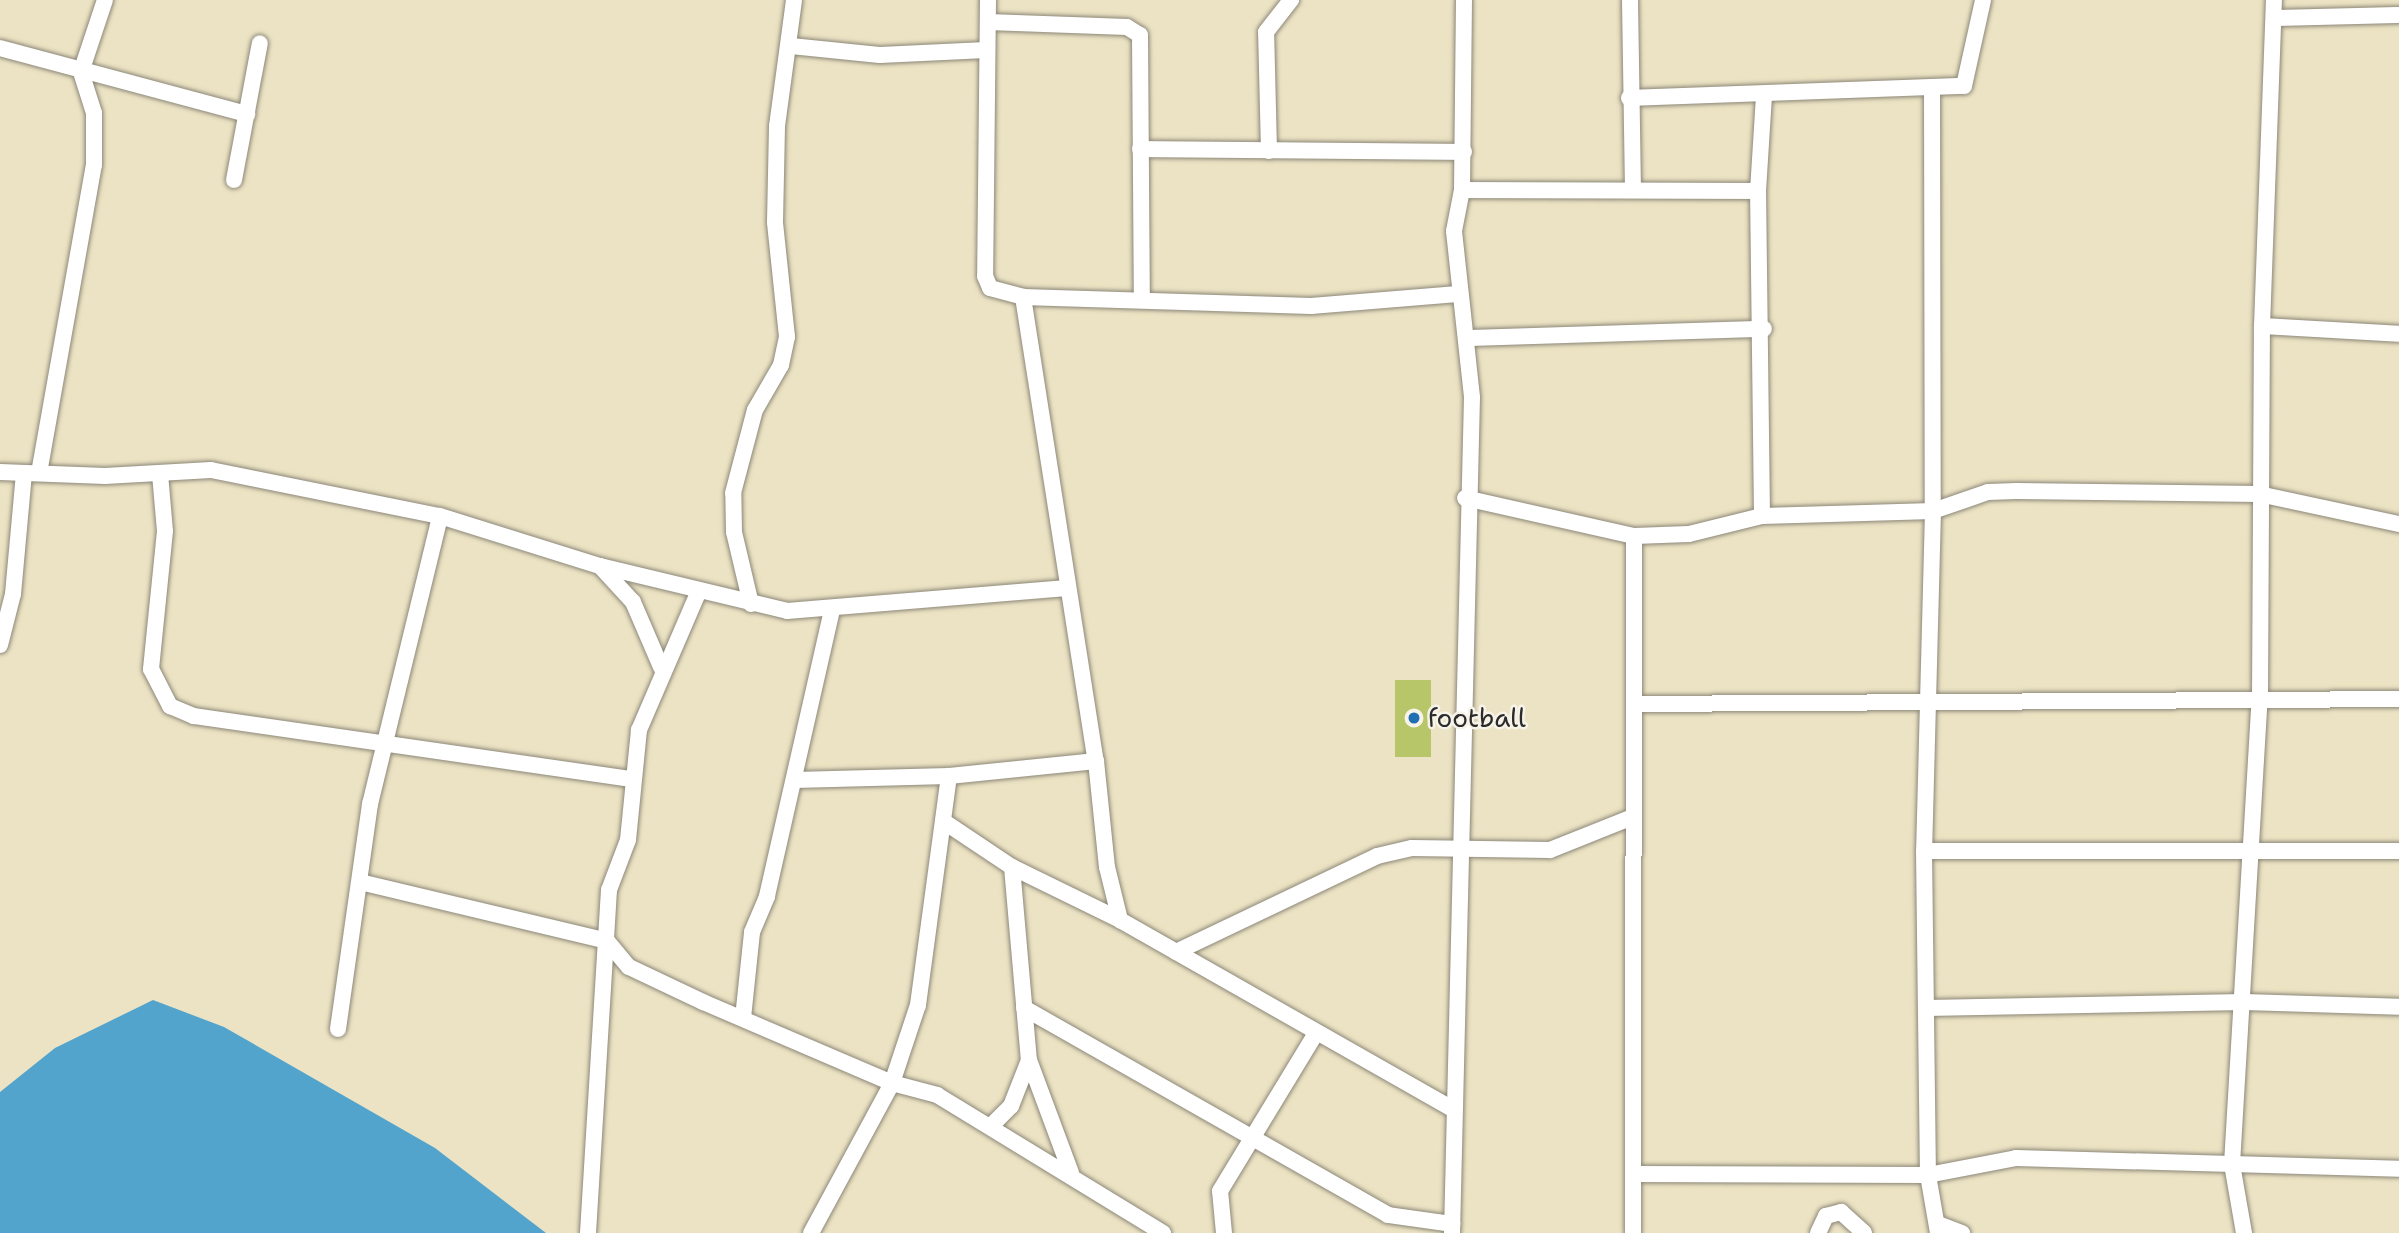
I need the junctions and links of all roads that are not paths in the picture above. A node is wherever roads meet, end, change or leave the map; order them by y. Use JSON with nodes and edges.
{"nodes":[{"id":1,"x":105,"y":0,"type":"edge"},
{"id":2,"x":794,"y":0,"type":"edge"},
{"id":3,"x":988,"y":0,"type":"edge"},
{"id":4,"x":1291,"y":0,"type":"edge"},
{"id":5,"x":1464,"y":0,"type":"edge"},
{"id":6,"x":1630,"y":0,"type":"edge"},
{"id":7,"x":1983,"y":0,"type":"edge"},
{"id":8,"x":2274,"y":0,"type":"edge"},
{"id":9,"x":2399,"y":15,"type":"edge"},
{"id":10,"x":2275,"y":18,"type":"junction"},
{"id":11,"x":988,"y":22,"type":"junction"},
{"id":12,"x":260,"y":43,"type":"dead end"},
{"id":13,"x":791,"y":46,"type":"junction"},
{"id":14,"x":0,"y":48,"type":"edge"},
{"id":15,"x":986,"y":50,"type":"junction"},
{"id":16,"x":81,"y":72,"type":"junction"},
{"id":17,"x":1932,"y":88,"type":"junction"},
{"id":18,"x":1764,"y":95,"type":"junction"},
{"id":19,"x":1629,"y":98,"type":"junction"},
{"id":20,"x":247,"y":114,"type":"junction"},
{"id":21,"x":1140,"y":149,"type":"junction"},
{"id":22,"x":1269,"y":151,"type":"junction"},
{"id":23,"x":1464,"y":152,"type":"junction"},
{"id":24,"x":234,"y":180,"type":"dead end"},
{"id":25,"x":1462,"y":190,"type":"junction"},
{"id":26,"x":1633,"y":190,"type":"junction"},
{"id":27,"x":1758,"y":191,"type":"junction"},
{"id":28,"x":1458,"y":294,"type":"junction"},
{"id":29,"x":1023,"y":297,"type":"junction"},
{"id":30,"x":1142,"y":299,"type":"junction"},
{"id":31,"x":2262,"y":326,"type":"junction"},
{"id":32,"x":1764,"y":329,"type":"junction"},
{"id":33,"x":2399,"y":334,"type":"edge"},
{"id":34,"x":1470,"y":338,"type":"junction"},
{"id":35,"x":0,"y":472,"type":"edge"},
{"id":36,"x":31,"y":473,"type":"junction"},
{"id":37,"x":160,"y":474,"type":"junction"},
{"id":38,"x":2259,"y":495,"type":"junction"},
{"id":39,"x":1465,"y":498,"type":"junction"},
{"id":40,"x":1933,"y":511,"type":"junction"},
{"id":41,"x":440,"y":516,"type":"junction"},
{"id":42,"x":1762,"y":516,"type":"junction"},
{"id":43,"x":2399,"y":524,"type":"edge"},
{"id":44,"x":1634,"y":536,"type":"junction"},
{"id":45,"x":600,"y":566,"type":"junction"},
{"id":46,"x":1067,"y":588,"type":"junction"},
{"id":47,"x":699,"y":591,"type":"junction"},
{"id":48,"x":751,"y":604,"type":"junction"},
{"id":49,"x":832,"y":611,"type":"junction"},
{"id":50,"x":0,"y":645,"type":"edge"},
{"id":51,"x":661,"y":667,"type":"junction"},
{"id":52,"x":2260,"y":698,"type":"junction"},
{"id":53,"x":2399,"y":699,"type":"edge"},
{"id":54,"x":1635,"y":705,"type":"junction"},
{"id":55,"x":1930,"y":706,"type":"junction"},
{"id":56,"x":384,"y":741,"type":"junction"},
{"id":57,"x":1096,"y":761,"type":"junction"},
{"id":58,"x":949,"y":776,"type":"junction"},
{"id":59,"x":633,"y":779,"type":"junction"},
{"id":60,"x":794,"y":780,"type":"junction"},
{"id":61,"x":1630,"y":818,"type":"junction"},
{"id":62,"x":943,"y":821,"type":"junction"},
{"id":63,"x":1463,"y":849,"type":"junction"},
{"id":64,"x":2254,"y":849,"type":"junction"},
{"id":65,"x":1924,"y":851,"type":"junction"},
{"id":66,"x":2399,"y":851,"type":"edge"},
{"id":67,"x":1012,"y":867,"type":"junction"},
{"id":68,"x":360,"y":882,"type":"junction"},
{"id":69,"x":1120,"y":920,"type":"junction"},
{"id":70,"x":607,"y":941,"type":"junction"},
{"id":71,"x":1175,"y":952,"type":"junction"},
{"id":72,"x":2244,"y":1002,"type":"junction"},
{"id":73,"x":1926,"y":1007,"type":"junction"},
{"id":74,"x":2399,"y":1007,"type":"edge"},
{"id":75,"x":1024,"y":1008,"type":"junction"},
{"id":76,"x":743,"y":1018,"type":"junction"},
{"id":77,"x":338,"y":1029,"type":"dead end"},
{"id":78,"x":1315,"y":1035,"type":"junction"},
{"id":79,"x":1029,"y":1060,"type":"junction"},
{"id":80,"x":892,"y":1083,"type":"junction"},
{"id":81,"x":1454,"y":1110,"type":"junction"},
{"id":82,"x":992,"y":1125,"type":"junction"},
{"id":83,"x":1252,"y":1140,"type":"junction"},
{"id":84,"x":2232,"y":1164,"type":"junction"},
{"id":85,"x":2399,"y":1169,"type":"edge"},
{"id":86,"x":1071,"y":1173,"type":"junction"},
{"id":87,"x":1634,"y":1174,"type":"junction"},
{"id":88,"x":1928,"y":1175,"type":"junction"},
{"id":89,"x":1452,"y":1229,"type":"edge"},
{"id":90,"x":1938,"y":1229,"type":"edge"},
{"id":91,"x":588,"y":1233,"type":"edge"},
{"id":92,"x":811,"y":1233,"type":"edge"},
{"id":93,"x":1163,"y":1233,"type":"edge"},
{"id":94,"x":1224,"y":1233,"type":"edge"},
{"id":95,"x":1633,"y":1233,"type":"edge"},
{"id":96,"x":1818,"y":1233,"type":"edge"},
{"id":97,"x":1864,"y":1233,"type":"edge"},
{"id":98,"x":1962,"y":1233,"type":"edge"},
{"id":99,"x":2244,"y":1233,"type":"edge"}],
"edges":[{"from":1,"to":16,"type":"street"},
{"from":2,"to":13,"type":"street"},
{"from":3,"to":11,"type":"street"},
{"from":4,"to":22,"type":"street"},
{"from":5,"to":23,"type":"street"},
{"from":6,"to":19,"type":"street"},
{"from":7,"to":17,"type":"street"},
{"from":8,"to":10,"type":"street"},
{"from":9,"to":10,"type":"street"},
{"from":10,"to":31,"type":"street"},
{"from":11,"to":15,"type":"street"},
{"from":11,"to":21,"type":"street"},
{"from":12,"to":20,"type":"street"},
{"from":13,"to":15,"type":"street"},
{"from":13,"to":48,"type":"street"},
{"from":14,"to":16,"type":"street"},
{"from":15,"to":29,"type":"street"},
{"from":16,"to":20,"type":"street"},
{"from":16,"to":36,"type":"street"},
{"from":17,"to":18,"type":"street"},
{"from":17,"to":40,"type":"street"},
{"from":18,"to":19,"type":"street"},
{"from":18,"to":27,"type":"street"},
{"from":19,"to":26,"type":"street"},
{"from":20,"to":24,"type":"street"},
{"from":21,"to":22,"type":"street"},
{"from":21,"to":30,"type":"street"},
{"from":22,"to":23,"type":"street"},
{"from":23,"to":25,"type":"street"},
{"from":25,"to":26,"type":"street"},
{"from":25,"to":28,"type":"street"},
{"from":26,"to":27,"type":"street"},
{"from":27,"to":32,"type":"street"},
{"from":28,"to":30,"type":"street"},
{"from":28,"to":34,"type":"street"},
{"from":29,"to":30,"type":"street"},
{"from":29,"to":46,"type":"street"},
{"from":31,"to":33,"type":"street"},
{"from":31,"to":38,"type":"street"},
{"from":32,"to":34,"type":"street"},
{"from":32,"to":42,"type":"street"},
{"from":34,"to":39,"type":"street"},
{"from":35,"to":36,"type":"street"},
{"from":36,"to":37,"type":"street"},
{"from":36,"to":50,"type":"street"},
{"from":37,"to":41,"type":"street"},
{"from":37,"to":56,"type":"street"},
{"from":38,"to":40,"type":"street"},
{"from":38,"to":43,"type":"street"},
{"from":38,"to":52,"type":"street"},
{"from":39,"to":44,"type":"street"},
{"from":39,"to":63,"type":"street"},
{"from":40,"to":42,"type":"street"},
{"from":40,"to":55,"type":"street"},
{"from":41,"to":45,"type":"street"},
{"from":41,"to":56,"type":"street"},
{"from":42,"to":44,"type":"street"},
{"from":44,"to":54,"type":"street"},
{"from":45,"to":47,"type":"street"},
{"from":45,"to":51,"type":"street"},
{"from":46,"to":49,"type":"street"},
{"from":46,"to":57,"type":"street"},
{"from":47,"to":48,"type":"street"},
{"from":47,"to":51,"type":"street"},
{"from":48,"to":49,"type":"street"},
{"from":49,"to":60,"type":"street"},
{"from":51,"to":59,"type":"street"},
{"from":52,"to":53,"type":"street"},
{"from":52,"to":55,"type":"street"},
{"from":52,"to":64,"type":"street"},
{"from":54,"to":55,"type":"street"},
{"from":54,"to":61,"type":"street"},
{"from":55,"to":65,"type":"street"},
{"from":56,"to":59,"type":"street"},
{"from":56,"to":68,"type":"street"},
{"from":57,"to":58,"type":"street"},
{"from":57,"to":69,"type":"street"},
{"from":58,"to":60,"type":"street"},
{"from":58,"to":62,"type":"street"},
{"from":59,"to":70,"type":"street"},
{"from":60,"to":76,"type":"street"},
{"from":61,"to":63,"type":"street"},
{"from":61,"to":87,"type":"street"},
{"from":62,"to":67,"type":"street"},
{"from":62,"to":80,"type":"street"},
{"from":63,"to":71,"type":"street"},
{"from":63,"to":81,"type":"street"},
{"from":64,"to":65,"type":"street"},
{"from":64,"to":66,"type":"street"},
{"from":64,"to":72,"type":"street"},
{"from":65,"to":73,"type":"street"},
{"from":67,"to":69,"type":"street"},
{"from":67,"to":75,"type":"street"},
{"from":68,"to":70,"type":"street"},
{"from":68,"to":77,"type":"street"},
{"from":69,"to":71,"type":"street"},
{"from":70,"to":76,"type":"street"},
{"from":70,"to":91,"type":"street"},
{"from":71,"to":78,"type":"street"},
{"from":72,"to":73,"type":"street"},
{"from":72,"to":74,"type":"street"},
{"from":72,"to":84,"type":"street"},
{"from":73,"to":88,"type":"street"},
{"from":75,"to":79,"type":"street"},
{"from":75,"to":83,"type":"street"},
{"from":76,"to":80,"type":"street"},
{"from":78,"to":81,"type":"street"},
{"from":78,"to":83,"type":"street"},
{"from":79,"to":82,"type":"street"},
{"from":79,"to":86,"type":"street"},
{"from":80,"to":82,"type":"street"},
{"from":80,"to":92,"type":"street"},
{"from":81,"to":89,"type":"street"},
{"from":82,"to":86,"type":"street"},
{"from":83,"to":89,"type":"street"},
{"from":83,"to":94,"type":"street"},
{"from":84,"to":85,"type":"street"},
{"from":84,"to":88,"type":"street"},
{"from":84,"to":99,"type":"street"},
{"from":86,"to":93,"type":"street"},
{"from":87,"to":88,"type":"street"},
{"from":87,"to":95,"type":"street"},
{"from":88,"to":90,"type":"street"},
{"from":90,"to":98,"type":"street"},
{"from":96,"to":97,"type":"street"}]}
